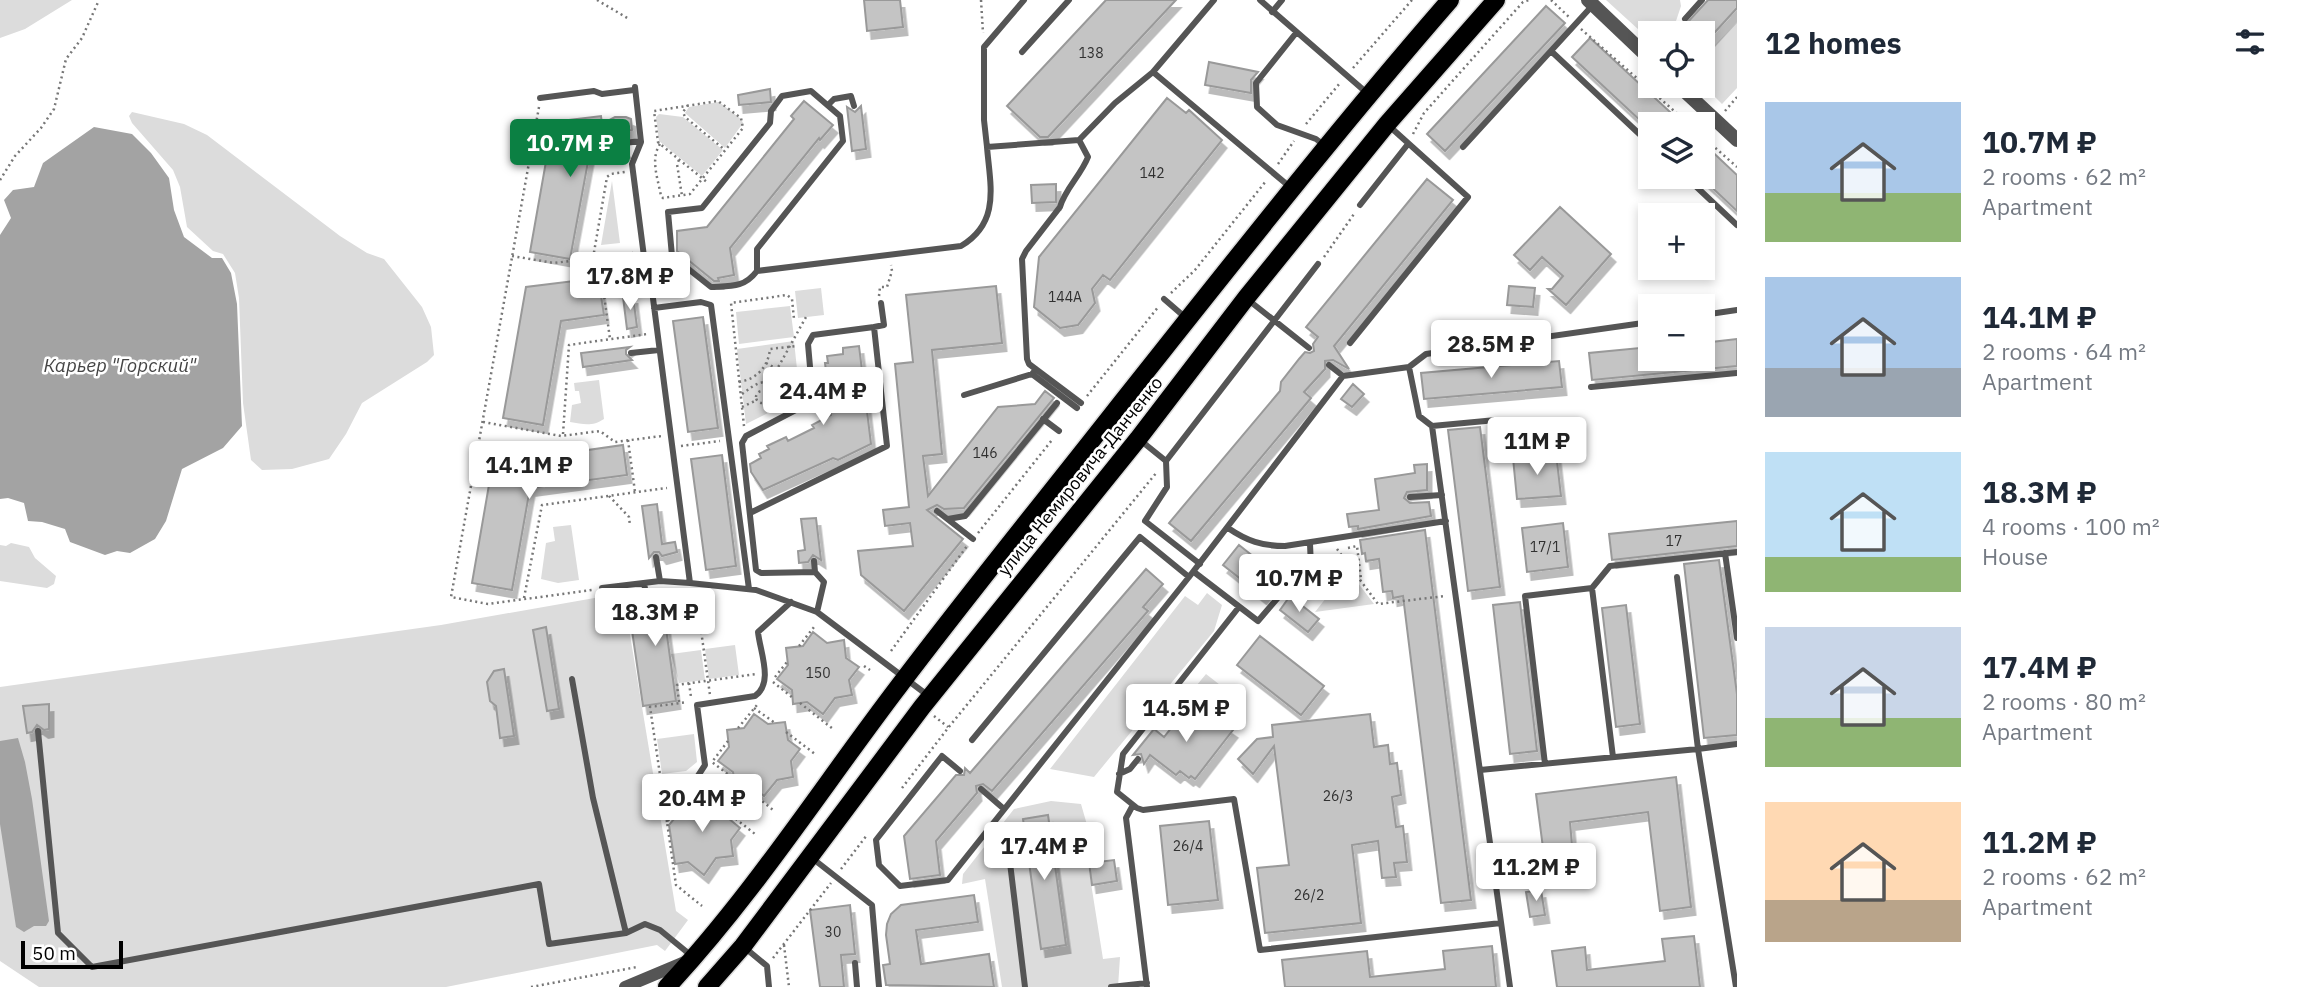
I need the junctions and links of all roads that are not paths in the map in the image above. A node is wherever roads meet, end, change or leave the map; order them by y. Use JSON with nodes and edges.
{"nodes":[{"id":1,"x":1024,"y":0,"type":"edge"},
{"id":2,"x":1069,"y":0,"type":"edge"},
{"id":3,"x":1214,"y":0,"type":"edge"},
{"id":4,"x":1260,"y":0,"type":"edge"},
{"id":5,"x":1282,"y":0,"type":"edge"},
{"id":6,"x":1450,"y":0,"type":"edge"},
{"id":7,"x":1496,"y":0,"type":"edge"},
{"id":8,"x":1702,"y":0,"type":"edge"},
{"id":9,"x":1591,"y":2,"type":"edge"},
{"id":10,"x":1272,"y":12,"type":"junction"},
{"id":11,"x":1685,"y":19,"type":"dead end"},
{"id":12,"x":1296,"y":33,"type":"junction"},
{"id":13,"x":1638,"y":47,"type":"edge"},
{"id":14,"x":1022,"y":51,"type":"dead end"},
{"id":15,"x":1551,"y":51,"type":"junction"},
{"id":16,"x":1153,"y":72,"type":"junction"},
{"id":17,"x":1368,"y":94,"type":"junction"},
{"id":18,"x":1692,"y":98,"type":"edge"},
{"id":19,"x":540,"y":99,"type":"road end"},
{"id":20,"x":828,"y":105,"type":"junction"},
{"id":21,"x":854,"y":106,"type":"dead end"},
{"id":22,"x":1387,"y":124,"type":"junction"},
{"id":23,"x":1638,"y":133,"type":"edge"},
{"id":24,"x":1079,"y":140,"type":"junction"},
{"id":25,"x":1737,"y":140,"type":"edge"},
{"id":26,"x":641,"y":141,"type":"junction"},
{"id":27,"x":624,"y":143,"type":"dead end"},
{"id":28,"x":1408,"y":145,"type":"junction"},
{"id":29,"x":987,"y":147,"type":"junction"},
{"id":30,"x":1327,"y":147,"type":"junction"},
{"id":31,"x":1463,"y":147,"type":"dead end"},
{"id":32,"x":1292,"y":189,"type":"junction"},
{"id":33,"x":1699,"y":189,"type":"edge"},
{"id":34,"x":1360,"y":205,"type":"road end"},
{"id":35,"x":1737,"y":225,"type":"edge"},
{"id":36,"x":1318,"y":264,"type":"road end"},
{"id":37,"x":757,"y":271,"type":"junction"},
{"id":38,"x":1246,"y":298,"type":"junction"},
{"id":39,"x":1164,"y":299,"type":"road end"},
{"id":40,"x":879,"y":303,"type":"road end"},
{"id":41,"x":654,"y":308,"type":"junction"},
{"id":42,"x":1737,"y":310,"type":"edge"},
{"id":43,"x":1715,"y":313,"type":"edge"},
{"id":44,"x":1187,"y":320,"type":"junction"},
{"id":45,"x":1275,"y":320,"type":"junction"},
{"id":46,"x":1638,"y":325,"type":"edge"},
{"id":47,"x":874,"y":327,"type":"junction"},
{"id":48,"x":1350,"y":344,"type":"dead end"},
{"id":49,"x":1309,"y":348,"type":"dead end"},
{"id":50,"x":659,"y":350,"type":"junction"},
{"id":51,"x":631,"y":354,"type":"dead end"},
{"id":52,"x":1329,"y":365,"type":"dead end"},
{"id":53,"x":1409,"y":368,"type":"junction"},
{"id":54,"x":1034,"y":371,"type":"junction"},
{"id":55,"x":1737,"y":373,"type":"edge"},
{"id":56,"x":1343,"y":376,"type":"junction"},
{"id":57,"x":1591,"y":387,"type":"dead end"},
{"id":58,"x":964,"y":395,"type":"dead end"},
{"id":59,"x":1057,"y":403,"type":"dead end"},
{"id":60,"x":1079,"y":406,"type":"road end"},
{"id":61,"x":1043,"y":419,"type":"junction"},
{"id":62,"x":1496,"y":420,"type":"dead end"},
{"id":63,"x":1432,"y":426,"type":"junction"},
{"id":64,"x":1059,"y":431,"type":"road end"},
{"id":65,"x":1138,"y":439,"type":"junction"},
{"id":66,"x":1166,"y":461,"type":"junction"},
{"id":67,"x":1442,"y":495,"type":"junction"},
{"id":68,"x":1410,"y":497,"type":"dead end"},
{"id":69,"x":937,"y":511,"type":"dead end"},
{"id":70,"x":750,"y":513,"type":"junction"},
{"id":71,"x":948,"y":519,"type":"junction"},
{"id":72,"x":1446,"y":521,"type":"junction"},
{"id":73,"x":1228,"y":528,"type":"junction"},
{"id":74,"x":972,"y":539,"type":"road end"},
{"id":75,"x":1310,"y":544,"type":"junction"},
{"id":76,"x":1737,"y":552,"type":"edge"},
{"id":77,"x":1725,"y":554,"type":"junction"},
{"id":78,"x":656,"y":556,"type":"dead end"},
{"id":79,"x":814,"y":561,"type":"dead end"},
{"id":80,"x":1200,"y":564,"type":"junction"},
{"id":81,"x":815,"y":572,"type":"junction"},
{"id":82,"x":1191,"y":575,"type":"junction"},
{"id":83,"x":1677,"y":576,"type":"dead end"},
{"id":84,"x":660,"y":580,"type":"junction"},
{"id":85,"x":644,"y":583,"type":"junction"},
{"id":86,"x":692,"y":583,"type":"junction"},
{"id":87,"x":602,"y":588,"type":"road end"},
{"id":88,"x":1592,"y":588,"type":"junction"},
{"id":89,"x":750,"y":589,"type":"junction"},
{"id":90,"x":1278,"y":598,"type":"junction"},
{"id":91,"x":647,"y":600,"type":"dead end"},
{"id":92,"x":792,"y":602,"type":"junction"},
{"id":93,"x":1285,"y":603,"type":"dead end"},
{"id":94,"x":1239,"y":607,"type":"junction"},
{"id":95,"x":817,"y":612,"type":"junction"},
{"id":96,"x":1737,"y":638,"type":"edge"},
{"id":97,"x":905,"y":678,"type":"junction"},
{"id":98,"x":572,"y":679,"type":"dead end"},
{"id":99,"x":930,"y":697,"type":"junction"},
{"id":100,"x":38,"y":731,"type":"dead end"},
{"id":101,"x":972,"y":740,"type":"dead end"},
{"id":102,"x":1737,"y":744,"type":"edge"},
{"id":103,"x":1698,"y":749,"type":"junction"},
{"id":104,"x":1613,"y":757,"type":"junction"},
{"id":105,"x":1138,"y":759,"type":"dead end"},
{"id":106,"x":1545,"y":764,"type":"junction"},
{"id":107,"x":1480,"y":770,"type":"junction"},
{"id":108,"x":960,"y":771,"type":"dead end"},
{"id":109,"x":1119,"y":774,"type":"junction"},
{"id":110,"x":694,"y":787,"type":"road end"},
{"id":111,"x":981,"y":789,"type":"dead end"},
{"id":112,"x":1133,"y":805,"type":"junction"},
{"id":113,"x":1004,"y":809,"type":"junction"},
{"id":114,"x":1007,"y":838,"type":"dead end"},
{"id":115,"x":809,"y":856,"type":"junction"},
{"id":116,"x":1501,"y":923,"type":"junction"},
{"id":117,"x":626,"y":933,"type":"junction"},
{"id":118,"x":1737,"y":938,"type":"edge"},
{"id":119,"x":1729,"y":939,"type":"junction"},
{"id":120,"x":743,"y":946,"type":"junction"},
{"id":121,"x":694,"y":958,"type":"junction"},
{"id":122,"x":855,"y":963,"type":"dead end"},
{"id":123,"x":1147,"y":985,"type":"edge"},
{"id":124,"x":625,"y":987,"type":"edge"},
{"id":125,"x":667,"y":987,"type":"edge"},
{"id":126,"x":708,"y":987,"type":"edge"},
{"id":127,"x":769,"y":987,"type":"edge"},
{"id":128,"x":857,"y":987,"type":"edge"},
{"id":129,"x":879,"y":987,"type":"edge"},
{"id":130,"x":1025,"y":987,"type":"edge"},
{"id":131,"x":1111,"y":987,"type":"edge"},
{"id":132,"x":1510,"y":987,"type":"edge"},
{"id":133,"x":1736,"y":987,"type":"edge"}],
"edges":[{"from":1,"to":29,"type":"lane"},
{"from":2,"to":14,"type":"lane"},
{"from":3,"to":16,"type":"lane"},
{"from":4,"to":10,"type":"lane"},
{"from":5,"to":10,"type":"lane"},
{"from":6,"to":17,"type":"main road","name":"улица Немировича-Данченко"},
{"from":7,"to":22,"type":"main road","name":"улица Немировича-Данченко"},
{"from":8,"to":11,"type":"lane"},
{"from":9,"to":13,"type":"street"},
{"from":9,"to":15,"type":"lane"},
{"from":10,"to":12,"type":"lane"},
{"from":12,"to":17,"type":"lane"},
{"from":12,"to":30,"type":"lane"},
{"from":15,"to":23,"type":"lane"},
{"from":15,"to":31,"type":"lane"},
{"from":16,"to":24,"type":"lane"},
{"from":16,"to":32,"type":"lane"},
{"from":17,"to":30,"type":"main road","name":"улица Немировича-Данченко"},
{"from":18,"to":25,"type":"street"},
{"from":19,"to":26,"type":"lane"},
{"from":20,"to":21,"type":"lane"},
{"from":20,"to":37,"type":"lane"},
{"from":20,"to":37,"type":"lane"},
{"from":22,"to":28,"type":"lane"},
{"from":22,"to":38,"type":"main road","name":"улица Немировича-Данченко"},
{"from":24,"to":29,"type":"lane"},
{"from":24,"to":54,"type":"lane"},
{"from":26,"to":27,"type":"lane"},
{"from":26,"to":41,"type":"lane"},
{"from":28,"to":34,"type":"lane"},
{"from":28,"to":48,"type":"lane"},
{"from":29,"to":37,"type":"lane"},
{"from":30,"to":32,"type":"main road","name":"улица Немировича-Данченко"},
{"from":32,"to":44,"type":"main road","name":"улица Немировича-Данченко"},
{"from":33,"to":35,"type":"lane"},
{"from":36,"to":45,"type":"lane"},
{"from":38,"to":45,"type":"lane"},
{"from":38,"to":65,"type":"main road","name":"улица Немировича-Данченко"},
{"from":39,"to":44,"type":"lane"},
{"from":40,"to":47,"type":"lane"},
{"from":41,"to":50,"type":"lane"},
{"from":41,"to":89,"type":"lane"},
{"from":42,"to":43,"type":"lane"},
{"from":44,"to":97,"type":"main road","name":"улица Немировича-Данченко"},
{"from":45,"to":49,"type":"lane"},
{"from":45,"to":66,"type":"lane"},
{"from":46,"to":53,"type":"lane"},
{"from":47,"to":70,"type":"lane"},
{"from":47,"to":70,"type":"lane"},
{"from":50,"to":51,"type":"lane"},
{"from":50,"to":86,"type":"lane"},
{"from":52,"to":56,"type":"lane"},
{"from":53,"to":56,"type":"lane"},
{"from":53,"to":63,"type":"lane"},
{"from":54,"to":58,"type":"lane"},
{"from":54,"to":60,"type":"lane"},
{"from":55,"to":57,"type":"lane"},
{"from":56,"to":73,"type":"lane"},
{"from":59,"to":61,"type":"lane"},
{"from":61,"to":64,"type":"lane"},
{"from":61,"to":71,"type":"lane"},
{"from":62,"to":63,"type":"lane"},
{"from":63,"to":67,"type":"lane"},
{"from":65,"to":66,"type":"lane"},
{"from":65,"to":99,"type":"main road","name":"улица Немировича-Данченко"},
{"from":66,"to":80,"type":"lane"},
{"from":67,"to":68,"type":"lane"},
{"from":67,"to":72,"type":"lane"},
{"from":69,"to":71,"type":"lane"},
{"from":70,"to":81,"type":"lane"},
{"from":71,"to":74,"type":"lane"},
{"from":72,"to":75,"type":"lane"},
{"from":72,"to":107,"type":"lane"},
{"from":73,"to":75,"type":"lane"},
{"from":73,"to":80,"type":"lane"},
{"from":75,"to":90,"type":"lane"},
{"from":76,"to":77,"type":"lane"},
{"from":77,"to":88,"type":"lane"},
{"from":77,"to":96,"type":"lane"},
{"from":78,"to":84,"type":"lane"},
{"from":79,"to":81,"type":"lane"},
{"from":80,"to":82,"type":"lane"},
{"from":81,"to":95,"type":"lane"},
{"from":82,"to":94,"type":"lane"},
{"from":82,"to":101,"type":"lane"},
{"from":82,"to":113,"type":"lane"},
{"from":83,"to":103,"type":"lane"},
{"from":84,"to":85,"type":"lane"},
{"from":84,"to":86,"type":"lane"},
{"from":85,"to":87,"type":"lane"},
{"from":85,"to":91,"type":"lane"},
{"from":86,"to":89,"type":"lane"},
{"from":88,"to":104,"type":"lane"},
{"from":88,"to":106,"type":"lane"},
{"from":89,"to":92,"type":"lane"},
{"from":90,"to":93,"type":"lane"},
{"from":90,"to":94,"type":"lane"},
{"from":92,"to":95,"type":"lane"},
{"from":92,"to":110,"type":"lane"},
{"from":94,"to":109,"type":"lane"},
{"from":95,"to":97,"type":"lane"},
{"from":97,"to":99,"type":"lane"},
{"from":97,"to":121,"type":"main road","name":"улица Немировича-Данченко"},
{"from":98,"to":117,"type":"lane"},
{"from":99,"to":115,"type":"main road","name":"улица Немировича-Данченко"},
{"from":100,"to":117,"type":"lane"},
{"from":102,"to":103,"type":"lane"},
{"from":103,"to":104,"type":"lane"},
{"from":103,"to":119,"type":"lane"},
{"from":104,"to":106,"type":"lane"},
{"from":105,"to":109,"type":"lane"},
{"from":106,"to":107,"type":"lane"},
{"from":107,"to":116,"type":"lane"},
{"from":108,"to":113,"type":"lane"},
{"from":109,"to":112,"type":"lane"},
{"from":111,"to":113,"type":"lane"},
{"from":112,"to":116,"type":"lane"},
{"from":112,"to":123,"type":"lane"},
{"from":114,"to":130,"type":"lane"},
{"from":115,"to":120,"type":"main road","name":"улица Немировича-Данченко"},
{"from":115,"to":129,"type":"lane"},
{"from":116,"to":132,"type":"lane"},
{"from":117,"to":121,"type":"lane"},
{"from":118,"to":119,"type":"lane"},
{"from":119,"to":133,"type":"lane"},
{"from":120,"to":126,"type":"main road","name":"улица Немировича-Данченко"},
{"from":120,"to":127,"type":"lane"},
{"from":121,"to":124,"type":"street"},
{"from":121,"to":125,"type":"main road","name":"улица Немировича-Данченко"},
{"from":122,"to":128,"type":"lane"},
{"from":123,"to":131,"type":"lane"}]}
